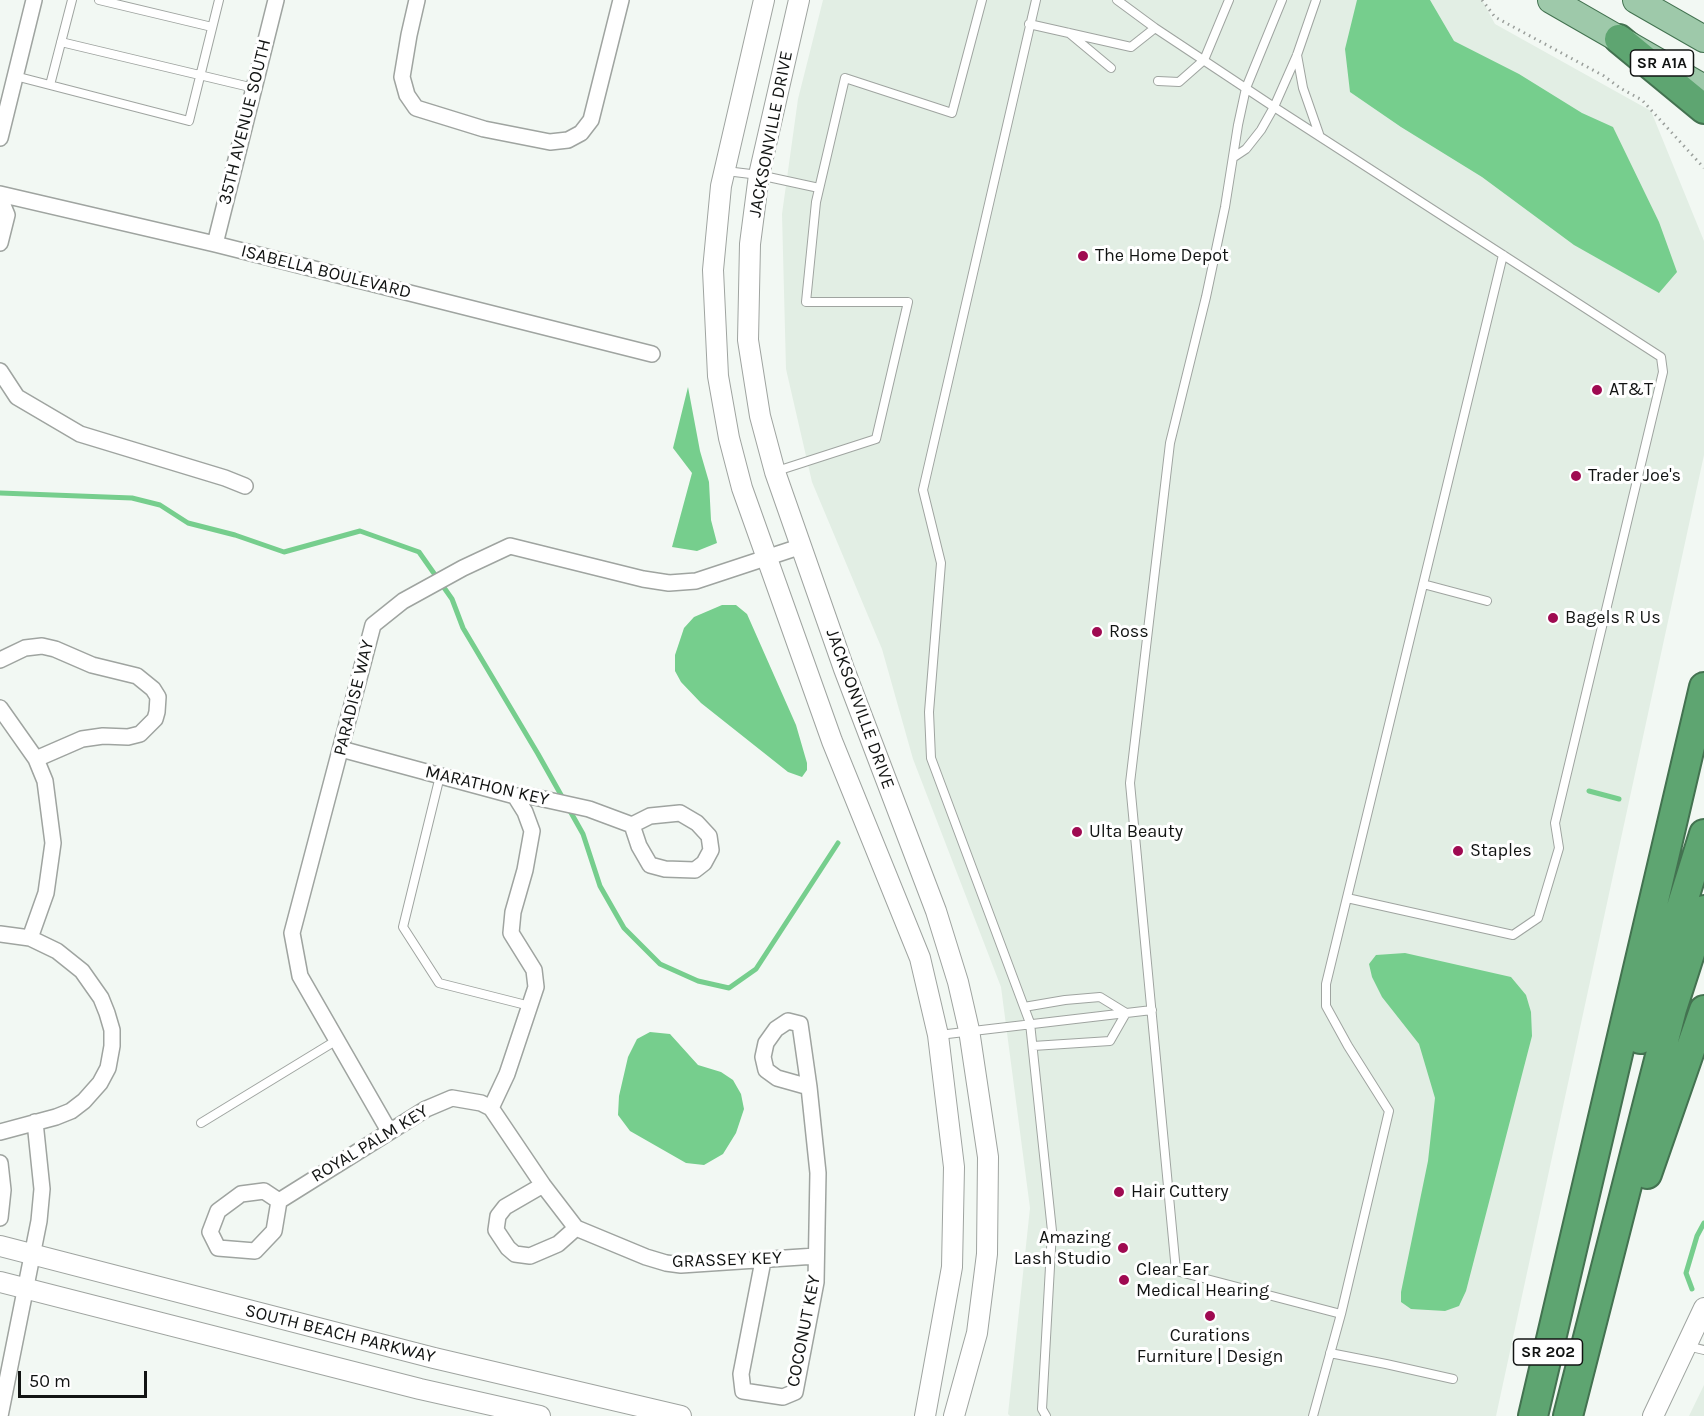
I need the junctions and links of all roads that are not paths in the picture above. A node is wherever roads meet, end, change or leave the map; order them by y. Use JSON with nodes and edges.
{"nodes":[{"id":1,"x":34,"y":0,"type":"edge"},
{"id":2,"x":72,"y":0,"type":"edge"},
{"id":3,"x":99,"y":0,"type":"edge"},
{"id":4,"x":219,"y":0,"type":"edge"},
{"id":5,"x":276,"y":0,"type":"edge"},
{"id":6,"x":417,"y":0,"type":"edge"},
{"id":7,"x":621,"y":0,"type":"edge"},
{"id":8,"x":764,"y":0,"type":"edge"},
{"id":9,"x":799,"y":0,"type":"edge"},
{"id":10,"x":982,"y":0,"type":"edge"},
{"id":11,"x":1036,"y":0,"type":"edge"},
{"id":12,"x":1229,"y":0,"type":"edge"},
{"id":13,"x":1282,"y":0,"type":"edge"},
{"id":14,"x":1316,"y":0,"type":"edge"},
{"id":15,"x":1551,"y":0,"type":"edge"},
{"id":16,"x":1636,"y":0,"type":"edge"},
{"id":17,"x":1121,"y":1,"type":"edge"},
{"id":18,"x":1029,"y":24,"type":"junction"},
{"id":19,"x":212,"y":27,"type":"junction"},
{"id":20,"x":1155,"y":28,"type":"junction"},
{"id":21,"x":1068,"y":33,"type":"junction"},
{"id":22,"x":1619,"y":39,"type":"junction"},
{"id":23,"x":1704,"y":39,"type":"edge"},
{"id":24,"x":61,"y":42,"type":"junction"},
{"id":25,"x":1297,"y":55,"type":"junction"},
{"id":26,"x":1204,"y":60,"type":"junction"},
{"id":27,"x":1111,"y":68,"type":"dead end"},
{"id":28,"x":200,"y":75,"type":"junction"},
{"id":29,"x":15,"y":76,"type":"junction"},
{"id":30,"x":1158,"y":81,"type":"dead end"},
{"id":31,"x":50,"y":85,"type":"junction"},
{"id":32,"x":254,"y":88,"type":"junction"},
{"id":33,"x":1246,"y":88,"type":"junction"},
{"id":34,"x":1704,"y":88,"type":"edge"},
{"id":35,"x":1274,"y":107,"type":"junction"},
{"id":36,"x":1704,"y":108,"type":"edge"},
{"id":37,"x":1319,"y":134,"type":"junction"},
{"id":38,"x":0,"y":138,"type":"edge"},
{"id":39,"x":1234,"y":158,"type":"junction"},
{"id":40,"x":724,"y":171,"type":"junction"},
{"id":41,"x":759,"y":175,"type":"junction"},
{"id":42,"x":819,"y":188,"type":"junction"},
{"id":43,"x":0,"y":196,"type":"edge"},
{"id":44,"x":0,"y":243,"type":"edge"},
{"id":45,"x":215,"y":244,"type":"junction"},
{"id":46,"x":1503,"y":255,"type":"junction"},
{"id":47,"x":652,"y":354,"type":"dead end"},
{"id":48,"x":0,"y":371,"type":"edge"},
{"id":49,"x":775,"y":472,"type":"junction"},
{"id":50,"x":244,"y":486,"type":"dead end"},
{"id":51,"x":802,"y":546,"type":"junction"},
{"id":52,"x":768,"y":557,"type":"junction"},
{"id":53,"x":1423,"y":584,"type":"junction"},
{"id":54,"x":1487,"y":601,"type":"dead end"},
{"id":55,"x":0,"y":660,"type":"edge"},
{"id":56,"x":1704,"y":687,"type":"edge"},
{"id":57,"x":0,"y":708,"type":"edge"},
{"id":58,"x":341,"y":749,"type":"junction"},
{"id":59,"x":36,"y":759,"type":"junction"},
{"id":60,"x":440,"y":776,"type":"junction"},
{"id":61,"x":522,"y":796,"type":"junction"},
{"id":62,"x":632,"y":825,"type":"junction"},
{"id":63,"x":1704,"y":834,"type":"edge"},
{"id":64,"x":1347,"y":898,"type":"junction"},
{"id":65,"x":1704,"y":910,"type":"edge"},
{"id":66,"x":0,"y":934,"type":"edge"},
{"id":67,"x":30,"y":938,"type":"junction"},
{"id":68,"x":530,"y":1006,"type":"junction"},
{"id":69,"x":1024,"y":1007,"type":"junction"},
{"id":70,"x":1152,"y":1010,"type":"junction"},
{"id":71,"x":1704,"y":1010,"type":"edge"},
{"id":72,"x":1126,"y":1013,"type":"junction"},
{"id":73,"x":1030,"y":1023,"type":"junction"},
{"id":74,"x":969,"y":1030,"type":"junction"},
{"id":75,"x":938,"y":1035,"type":"junction"},
{"id":76,"x":337,"y":1040,"type":"junction"},
{"id":77,"x":1033,"y":1046,"type":"junction"},
{"id":78,"x":809,"y":1087,"type":"dead end"},
{"id":79,"x":491,"y":1108,"type":"junction"},
{"id":80,"x":34,"y":1122,"type":"junction"},
{"id":81,"x":201,"y":1123,"type":"dead end"},
{"id":82,"x":389,"y":1131,"type":"junction"},
{"id":83,"x":0,"y":1132,"type":"edge"},
{"id":84,"x":0,"y":1163,"type":"edge"},
{"id":85,"x":543,"y":1185,"type":"junction"},
{"id":86,"x":279,"y":1201,"type":"junction"},
{"id":87,"x":0,"y":1218,"type":"edge"},
{"id":88,"x":576,"y":1228,"type":"junction"},
{"id":89,"x":0,"y":1246,"type":"edge"},
{"id":90,"x":32,"y":1254,"type":"junction"},
{"id":91,"x":816,"y":1256,"type":"junction"},
{"id":92,"x":763,"y":1261,"type":"junction"},
{"id":93,"x":0,"y":1282,"type":"edge"},
{"id":94,"x":26,"y":1288,"type":"junction"},
{"id":95,"x":1564,"y":1288,"type":"junction"},
{"id":96,"x":1704,"y":1308,"type":"edge"},
{"id":97,"x":1341,"y":1314,"type":"junction"},
{"id":98,"x":1695,"y":1348,"type":"edge"},
{"id":99,"x":1330,"y":1353,"type":"junction"},
{"id":100,"x":965,"y":1375,"type":"junction"},
{"id":101,"x":1453,"y":1379,"type":"dead end"},
{"id":102,"x":1569,"y":1412,"type":"edge"},
{"id":103,"x":0,"y":1415,"type":"edge"},
{"id":104,"x":5,"y":1416,"type":"edge"},
{"id":105,"x":540,"y":1416,"type":"edge"},
{"id":106,"x":681,"y":1416,"type":"edge"},
{"id":107,"x":925,"y":1416,"type":"edge"},
{"id":108,"x":954,"y":1416,"type":"edge"},
{"id":109,"x":969,"y":1416,"type":"edge"},
{"id":110,"x":1046,"y":1416,"type":"edge"},
{"id":111,"x":1313,"y":1416,"type":"edge"},
{"id":112,"x":1533,"y":1416,"type":"edge"},
{"id":113,"x":1653,"y":1416,"type":"edge"}],
"edges":[{"from":1,"to":29,"type":"street"},
{"from":2,"to":24,"type":"lane"},
{"from":3,"to":19,"type":"lane"},
{"from":4,"to":19,"type":"lane"},
{"from":5,"to":32,"type":"street","name":"35TH AVENUE SOUTH"},
{"from":6,"to":7,"type":"street"},
{"from":8,"to":40,"type":"street","name":"JACKSONVILLE DRIVE"},
{"from":9,"to":41,"type":"street","name":"JACKSONVILLE DRIVE"},
{"from":10,"to":42,"type":"lane"},
{"from":11,"to":18,"type":"lane"},
{"from":12,"to":26,"type":"lane"},
{"from":13,"to":33,"type":"lane"},
{"from":14,"to":25,"type":"lane"},
{"from":15,"to":22,"type":"main road","number":"SR A1A"},
{"from":16,"to":23,"type":"main road","number":"SR A1A"},
{"from":17,"to":20,"type":"lane"},
{"from":18,"to":21,"type":"lane"},
{"from":18,"to":69,"type":"lane"},
{"from":19,"to":28,"type":"lane"},
{"from":20,"to":21,"type":"lane"},
{"from":20,"to":26,"type":"lane"},
{"from":21,"to":27,"type":"lane"},
{"from":22,"to":34,"type":"main road","number":"SR A1A"},
{"from":22,"to":36,"type":"highway"},
{"from":24,"to":28,"type":"lane"},
{"from":24,"to":31,"type":"lane"},
{"from":25,"to":35,"type":"lane"},
{"from":25,"to":37,"type":"lane"},
{"from":26,"to":30,"type":"lane"},
{"from":26,"to":33,"type":"lane"},
{"from":28,"to":31,"type":"lane"},
{"from":28,"to":32,"type":"lane"},
{"from":29,"to":31,"type":"lane"},
{"from":29,"to":38,"type":"street"},
{"from":32,"to":45,"type":"street","name":"35TH AVENUE SOUTH"},
{"from":33,"to":35,"type":"lane"},
{"from":33,"to":39,"type":"lane"},
{"from":35,"to":37,"type":"lane"},
{"from":35,"to":39,"type":"lane"},
{"from":37,"to":46,"type":"lane"},
{"from":39,"to":70,"type":"lane"},
{"from":40,"to":41,"type":"lane"},
{"from":40,"to":52,"type":"street","name":"JACKSONVILLE DRIVE"},
{"from":41,"to":42,"type":"lane"},
{"from":41,"to":49,"type":"street","name":"JACKSONVILLE DRIVE"},
{"from":42,"to":49,"type":"lane"},
{"from":43,"to":44,"type":"street"},
{"from":43,"to":45,"type":"street","name":"ISABELLA BOULEVARD"},
{"from":45,"to":47,"type":"street","name":"ISABELLA BOULEVARD"},
{"from":46,"to":53,"type":"lane"},
{"from":46,"to":64,"type":"lane"},
{"from":48,"to":50,"type":"street"},
{"from":49,"to":51,"type":"street","name":"JACKSONVILLE DRIVE"},
{"from":51,"to":52,"type":"street","name":"PARADISE WAY"},
{"from":51,"to":74,"type":"street","name":"JACKSONVILLE DRIVE"},
{"from":52,"to":58,"type":"street","name":"PARADISE WAY"},
{"from":52,"to":75,"type":"street","name":"JACKSONVILLE DRIVE"},
{"from":53,"to":54,"type":"lane"},
{"from":53,"to":64,"type":"lane"},
{"from":55,"to":59,"type":"street"},
{"from":56,"to":95,"type":"highway"},
{"from":57,"to":59,"type":"street"},
{"from":58,"to":60,"type":"street","name":"MARATHON KEY"},
{"from":58,"to":76,"type":"street","name":"PARADISE WAY"},
{"from":59,"to":67,"type":"street"},
{"from":60,"to":61,"type":"street","name":"MARATHON KEY"},
{"from":60,"to":68,"type":"lane"},
{"from":61,"to":62,"type":"street","name":"MARATHON KEY"},
{"from":61,"to":68,"type":"street"},
{"from":62,"to":62,"type":"street"},
{"from":63,"to":95,"type":"highway"},
{"from":64,"to":97,"type":"lane"},
{"from":65,"to":102,"type":"highway"},
{"from":66,"to":67,"type":"street"},
{"from":67,"to":80,"type":"street"},
{"from":68,"to":79,"type":"street"},
{"from":69,"to":72,"type":"lane"},
{"from":69,"to":73,"type":"lane"},
{"from":70,"to":72,"type":"lane"},
{"from":70,"to":97,"type":"lane"},
{"from":71,"to":102,"type":"highway"},
{"from":72,"to":73,"type":"lane"},
{"from":72,"to":77,"type":"lane"},
{"from":73,"to":74,"type":"lane"},
{"from":73,"to":77,"type":"lane"},
{"from":74,"to":75,"type":"lane"},
{"from":74,"to":100,"type":"street","name":"JACKSONVILLE DRIVE"},
{"from":75,"to":107,"type":"street","name":"JACKSONVILLE DRIVE"},
{"from":76,"to":81,"type":"lane"},
{"from":76,"to":82,"type":"street","name":"PARADISE WAY"},
{"from":77,"to":110,"type":"lane"},
{"from":78,"to":91,"type":"street","name":"COCONUT KEY"},
{"from":79,"to":82,"type":"street","name":"ROYAL PALM KEY"},
{"from":79,"to":85,"type":"street"},
{"from":80,"to":83,"type":"street"},
{"from":80,"to":90,"type":"street"},
{"from":82,"to":86,"type":"street","name":"ROYAL PALM KEY"},
{"from":84,"to":87,"type":"street"},
{"from":85,"to":88,"type":"street"},
{"from":85,"to":88,"type":"street"},
{"from":86,"to":86,"type":"street"},
{"from":88,"to":92,"type":"street","name":"GRASSEY KEY"},
{"from":89,"to":90,"type":"street","name":"SOUTH BEACH PARKWAY"},
{"from":90,"to":94,"type":"street"},
{"from":90,"to":106,"type":"street","name":"SOUTH BEACH PARKWAY"},
{"from":91,"to":92,"type":"street","name":"GRASSEY KEY"},
{"from":91,"to":92,"type":"street","name":"COCONUT KEY"},
{"from":93,"to":94,"type":"street","name":"SOUTH BEACH PARKWAY"},
{"from":94,"to":103,"type":"street"},
{"from":94,"to":105,"type":"street","name":"SOUTH BEACH PARKWAY"},
{"from":95,"to":112,"type":"highway","number":"SR 202"},
{"from":96,"to":98,"type":"street"},
{"from":97,"to":99,"type":"lane"},
{"from":98,"to":113,"type":"street"},
{"from":99,"to":101,"type":"lane"},
{"from":99,"to":111,"type":"lane"},
{"from":100,"to":108,"type":"street","name":"JACKSONVILLE DRIVE"},
{"from":100,"to":109,"type":"street"},
{"from":103,"to":104,"type":"street"}]}
